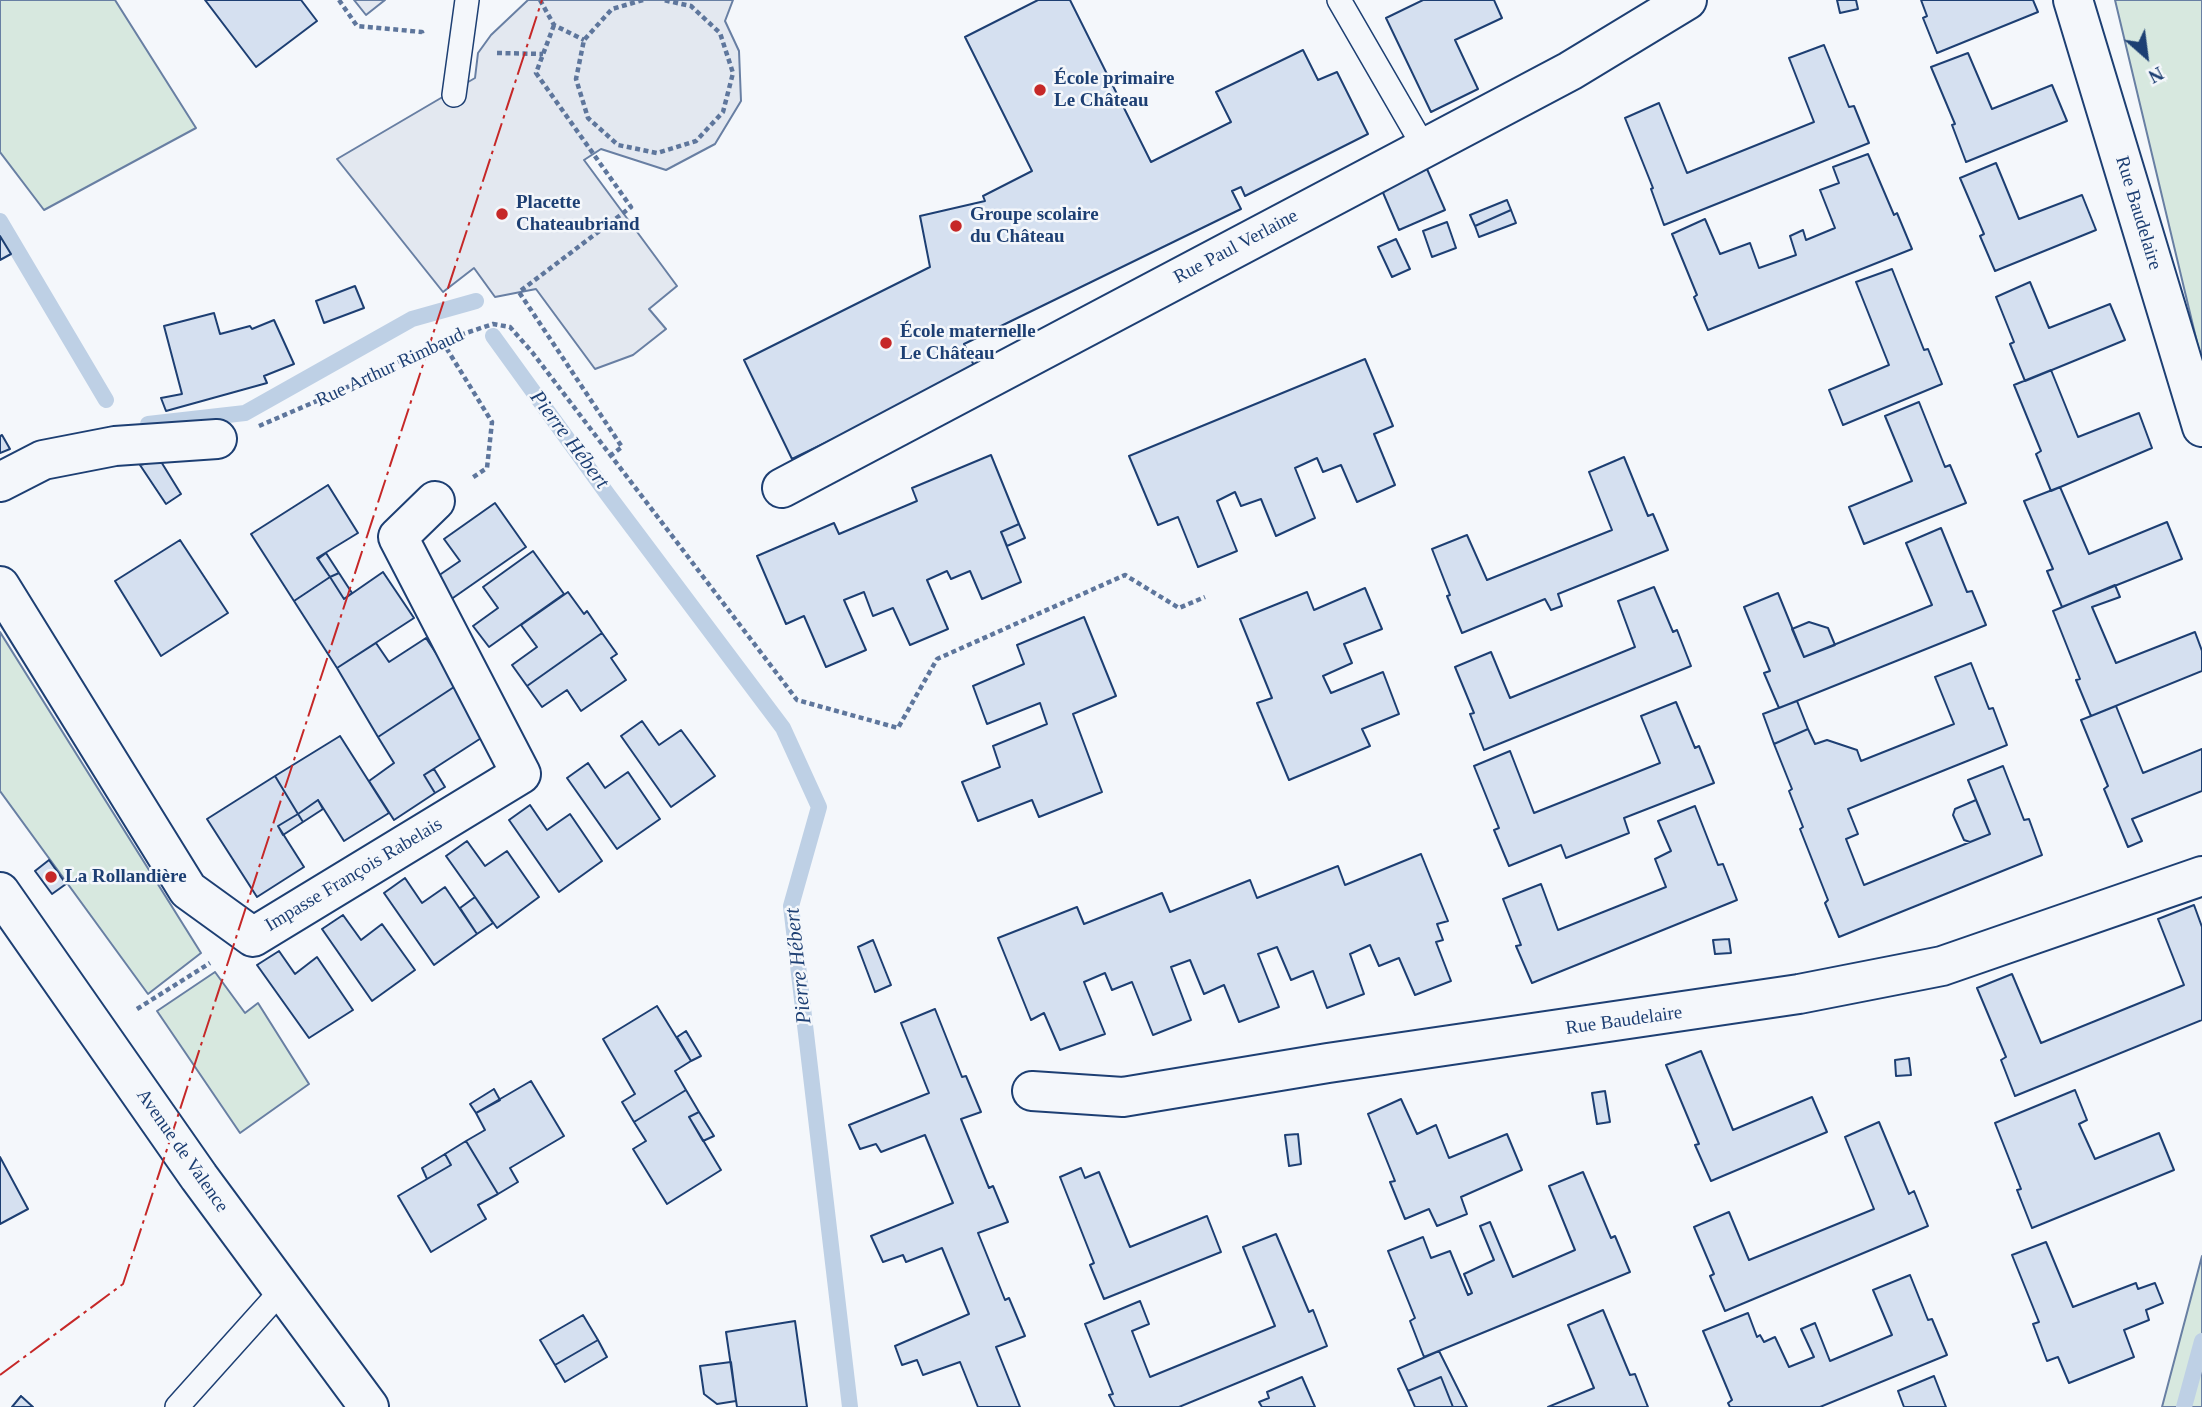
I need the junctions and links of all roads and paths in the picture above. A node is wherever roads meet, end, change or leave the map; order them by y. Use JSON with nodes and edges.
{"nodes":[{"id":1,"x":467,"y":0,"type":"edge"},
{"id":2,"x":540,"y":0,"type":"edge"},
{"id":3,"x":643,"y":0,"type":"edge"},
{"id":4,"x":663,"y":0,"type":"edge"},
{"id":5,"x":1339,"y":0,"type":"edge"},
{"id":6,"x":1687,"y":0,"type":"edge"},
{"id":7,"x":2073,"y":0,"type":"edge"},
{"id":8,"x":554,"y":25,"type":"junction"},
{"id":9,"x":584,"y":40,"type":"junction"},
{"id":10,"x":454,"y":95,"type":"dead end"},
{"id":11,"x":1424,"y":147,"type":"junction"},
{"id":12,"x":442,"y":341,"type":"junction"},
{"id":13,"x":2202,"y":427,"type":"edge"},
{"id":14,"x":218,"y":439,"type":"joint"},
{"id":15,"x":610,"y":456,"type":"junction"},
{"id":16,"x":0,"y":482,"type":"edge"},
{"id":17,"x":782,"y":488,"type":"dead end"},
{"id":18,"x":435,"y":501,"type":"joint"},
{"id":19,"x":0,"y":586,"type":"edge"},
{"id":20,"x":1205,"y":597,"type":"dead end"},
{"id":21,"x":2202,"y":876,"type":"edge"},
{"id":22,"x":0,"y":892,"type":"edge"},
{"id":23,"x":253,"y":937,"type":"junction"},
{"id":24,"x":99,"y":1032,"type":"junction"},
{"id":25,"x":1032,"y":1090,"type":"dead end"},
{"id":26,"x":282,"y":1290,"type":"junction"},
{"id":27,"x":177,"y":1407,"type":"edge"},
{"id":28,"x":369,"y":1407,"type":"edge"}],
"edges":[{"from":1,"to":10,"type":"lane"},
{"from":2,"to":8,"type":"path"},
{"from":3,"to":9,"type":"path"},
{"from":4,"to":9,"type":"path"},
{"from":5,"to":11,"type":"lane"},
{"from":6,"to":11,"type":"street","name":"Rue Paul Verlaine"},
{"from":7,"to":13,"type":"street","name":"Rue Baudelaire"},
{"from":8,"to":9,"type":"path"},
{"from":8,"to":15,"type":"path"},
{"from":11,"to":17,"type":"street","name":"Rue Paul Verlaine"},
{"from":12,"to":14,"type":"path","name":"Rue Arthur Rimbaud"},
{"from":12,"to":15,"type":"path","name":"Rue Arthur Rimbaud"},
{"from":12,"to":18,"type":"path"},
{"from":14,"to":16,"type":"street"},
{"from":15,"to":20,"type":"path","name":"Rue Arthur Rimbaud"},
{"from":18,"to":23,"type":"street","name":"Impasse François Rabelais"},
{"from":19,"to":23,"type":"street","name":"Impasse François Rabelais"},
{"from":21,"to":25,"type":"street","name":"Rue Baudelaire"},
{"from":22,"to":24,"type":"street","name":"Avenue de Valence"},
{"from":23,"to":24,"type":"path"},
{"from":24,"to":26,"type":"street","name":"Avenue de Valence"},
{"from":26,"to":27,"type":"lane"},
{"from":26,"to":28,"type":"street","name":"Avenue de Valence"}]}
